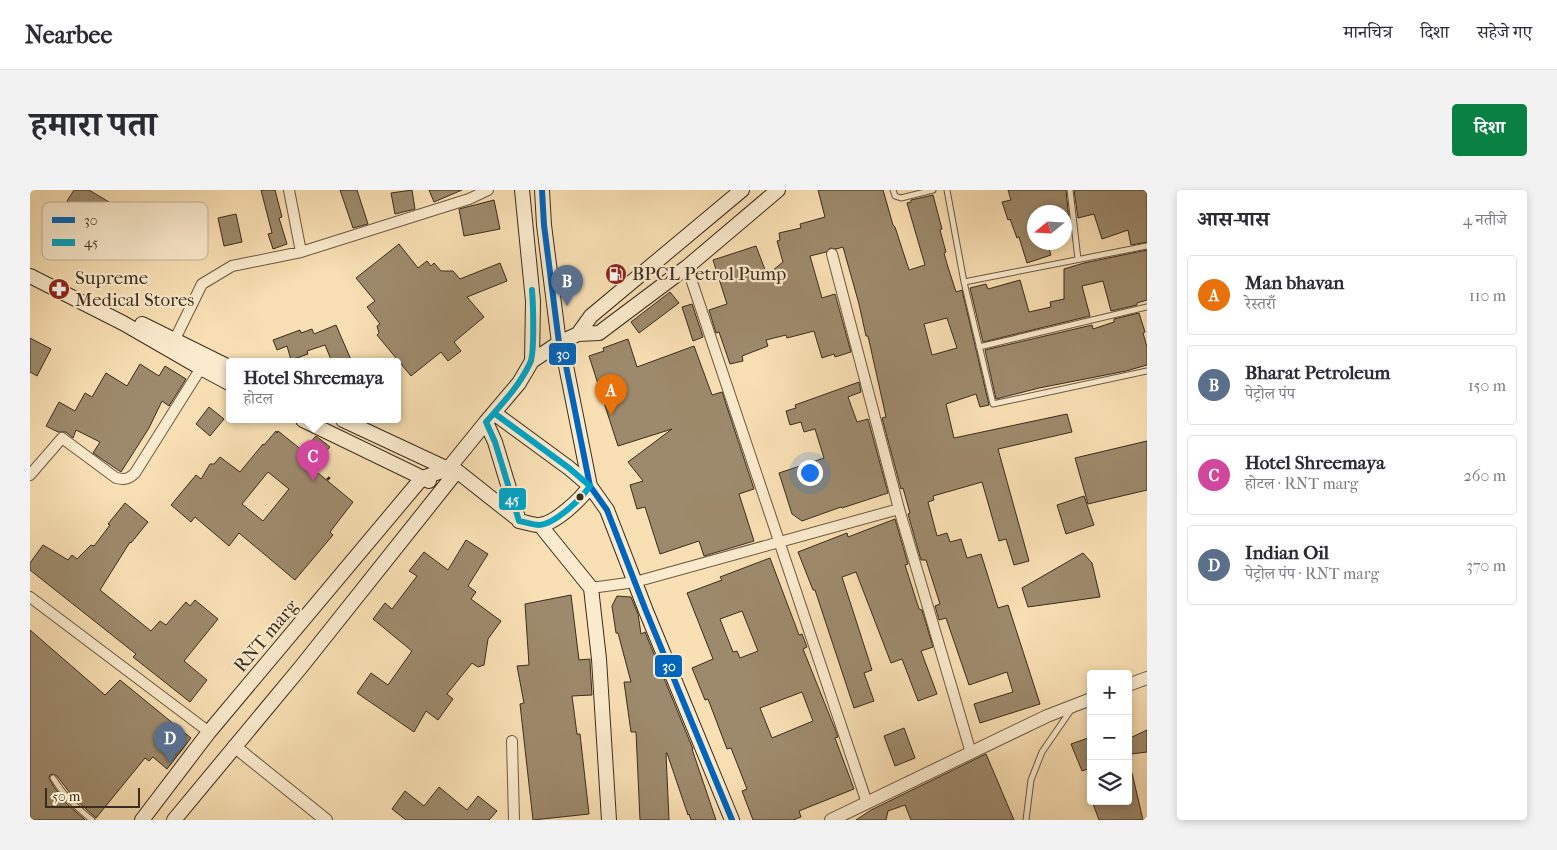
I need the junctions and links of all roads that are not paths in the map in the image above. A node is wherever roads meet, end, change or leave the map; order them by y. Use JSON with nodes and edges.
{"nodes":[{"id":1,"x":289,"y":190,"type":"edge"},
{"id":2,"x":488,"y":190,"type":"edge"},
{"id":3,"x":522,"y":190,"type":"edge"},
{"id":4,"x":542,"y":190,"type":"edge"},
{"id":5,"x":742,"y":190,"type":"edge"},
{"id":6,"x":778,"y":190,"type":"edge"},
{"id":7,"x":893,"y":190,"type":"edge"},
{"id":8,"x":933,"y":190,"type":"edge"},
{"id":9,"x":947,"y":190,"type":"edge"},
{"id":10,"x":1070,"y":190,"type":"edge"},
{"id":11,"x":1147,"y":246,"type":"edge"},
{"id":12,"x":301,"y":252,"type":"junction"},
{"id":13,"x":832,"y":254,"type":"dead end"},
{"id":14,"x":1078,"y":259,"type":"junction"},
{"id":15,"x":30,"y":266,"type":"edge"},
{"id":16,"x":687,"y":267,"type":"junction"},
{"id":17,"x":30,"y":276,"type":"edge"},
{"id":18,"x":964,"y":282,"type":"junction"},
{"id":19,"x":1147,"y":307,"type":"edge"},
{"id":20,"x":578,"y":334,"type":"junction"},
{"id":21,"x":174,"y":341,"type":"junction"},
{"id":22,"x":559,"y":343,"type":"junction"},
{"id":23,"x":979,"y":347,"type":"junction"},
{"id":24,"x":532,"y":361,"type":"junction"},
{"id":25,"x":226,"y":366,"type":"edge"},
{"id":26,"x":200,"y":368,"type":"junction"},
{"id":27,"x":1147,"y":371,"type":"edge"},
{"id":28,"x":226,"y":381,"type":"edge"},
{"id":29,"x":490,"y":418,"type":"junction"},
{"id":30,"x":309,"y":423,"type":"edge"},
{"id":31,"x":350,"y":423,"type":"edge"},
{"id":32,"x":453,"y":470,"type":"junction"},
{"id":33,"x":30,"y":475,"type":"edge"},
{"id":34,"x":422,"y":478,"type":"junction"},
{"id":35,"x":590,"y":486,"type":"junction"},
{"id":36,"x":443,"y":488,"type":"junction"},
{"id":37,"x":899,"y":509,"type":"junction"},
{"id":38,"x":519,"y":520,"type":"junction"},
{"id":39,"x":540,"y":525,"type":"junction"},
{"id":40,"x":778,"y":542,"type":"junction"},
{"id":41,"x":635,"y":582,"type":"junction"},
{"id":42,"x":591,"y":588,"type":"junction"},
{"id":43,"x":30,"y":597,"type":"edge"},
{"id":44,"x":1147,"y":678,"type":"edge"},
{"id":45,"x":1132,"y":684,"type":"edge"},
{"id":46,"x":1087,"y":700,"type":"edge"},
{"id":47,"x":1075,"y":705,"type":"junction"},
{"id":48,"x":210,"y":732,"type":"junction"},
{"id":49,"x":512,"y":741,"type":"dead end"},
{"id":50,"x":234,"y":746,"type":"junction"},
{"id":51,"x":971,"y":752,"type":"junction"},
{"id":52,"x":53,"y":778,"type":"dead end"},
{"id":53,"x":867,"y":803,"type":"junction"},
{"id":54,"x":92,"y":820,"type":"edge"},
{"id":55,"x":142,"y":820,"type":"edge"},
{"id":56,"x":174,"y":820,"type":"edge"},
{"id":57,"x":326,"y":820,"type":"edge"},
{"id":58,"x":514,"y":820,"type":"edge"},
{"id":59,"x":609,"y":820,"type":"edge"},
{"id":60,"x":732,"y":820,"type":"edge"},
{"id":61,"x":831,"y":820,"type":"edge"},
{"id":62,"x":1026,"y":820,"type":"edge"}],
"edges":[{"from":1,"to":12,"type":"street"},
{"from":2,"to":12,"type":"street"},
{"from":3,"to":24,"type":"main road"},
{"from":4,"to":22,"type":"main road"},
{"from":5,"to":20,"type":"main road"},
{"from":6,"to":16,"type":"main road"},
{"from":7,"to":8,"type":"lane"},
{"from":9,"to":18,"type":"lane"},
{"from":10,"to":14,"type":"lane"},
{"from":11,"to":14,"type":"lane"},
{"from":12,"to":21,"type":"street"},
{"from":13,"to":37,"type":"street"},
{"from":14,"to":18,"type":"lane"},
{"from":15,"to":21,"type":"main road"},
{"from":16,"to":20,"type":"main road"},
{"from":16,"to":40,"type":"street"},
{"from":17,"to":26,"type":"main road"},
{"from":18,"to":23,"type":"lane"},
{"from":19,"to":23,"type":"lane"},
{"from":20,"to":22,"type":"main road"},
{"from":21,"to":25,"type":"main road"},
{"from":22,"to":24,"type":"main road"},
{"from":22,"to":35,"type":"main road"},
{"from":23,"to":27,"type":"lane"},
{"from":24,"to":29,"type":"main road"},
{"from":26,"to":28,"type":"main road"},
{"from":26,"to":33,"type":"street"},
{"from":29,"to":32,"type":"main road"},
{"from":29,"to":35,"type":"main road"},
{"from":29,"to":38,"type":"main road"},
{"from":30,"to":34,"type":"main road"},
{"from":31,"to":32,"type":"main road"},
{"from":32,"to":34,"type":"main road"},
{"from":32,"to":36,"type":"main road"},
{"from":32,"to":38,"type":"main road"},
{"from":34,"to":36,"type":"main road"},
{"from":34,"to":48,"type":"main road","name":"RNT marg"},
{"from":35,"to":39,"type":"main road"},
{"from":35,"to":41,"type":"main road"},
{"from":36,"to":50,"type":"main road"},
{"from":37,"to":40,"type":"street"},
{"from":37,"to":51,"type":"street"},
{"from":38,"to":39,"type":"main road"},
{"from":39,"to":42,"type":"main road"},
{"from":40,"to":41,"type":"street"},
{"from":40,"to":53,"type":"street"},
{"from":41,"to":42,"type":"street"},
{"from":41,"to":60,"type":"main road"},
{"from":42,"to":59,"type":"main road"},
{"from":43,"to":48,"type":"street"},
{"from":44,"to":45,"type":"street"},
{"from":46,"to":47,"type":"street"},
{"from":47,"to":51,"type":"street"},
{"from":47,"to":62,"type":"lane"},
{"from":48,"to":55,"type":"main road","name":"RNT marg"},
{"from":49,"to":58,"type":"street"},
{"from":50,"to":56,"type":"main road"},
{"from":50,"to":57,"type":"street"},
{"from":51,"to":53,"type":"street"},
{"from":52,"to":54,"type":"lane"},
{"from":53,"to":61,"type":"street"}]}
